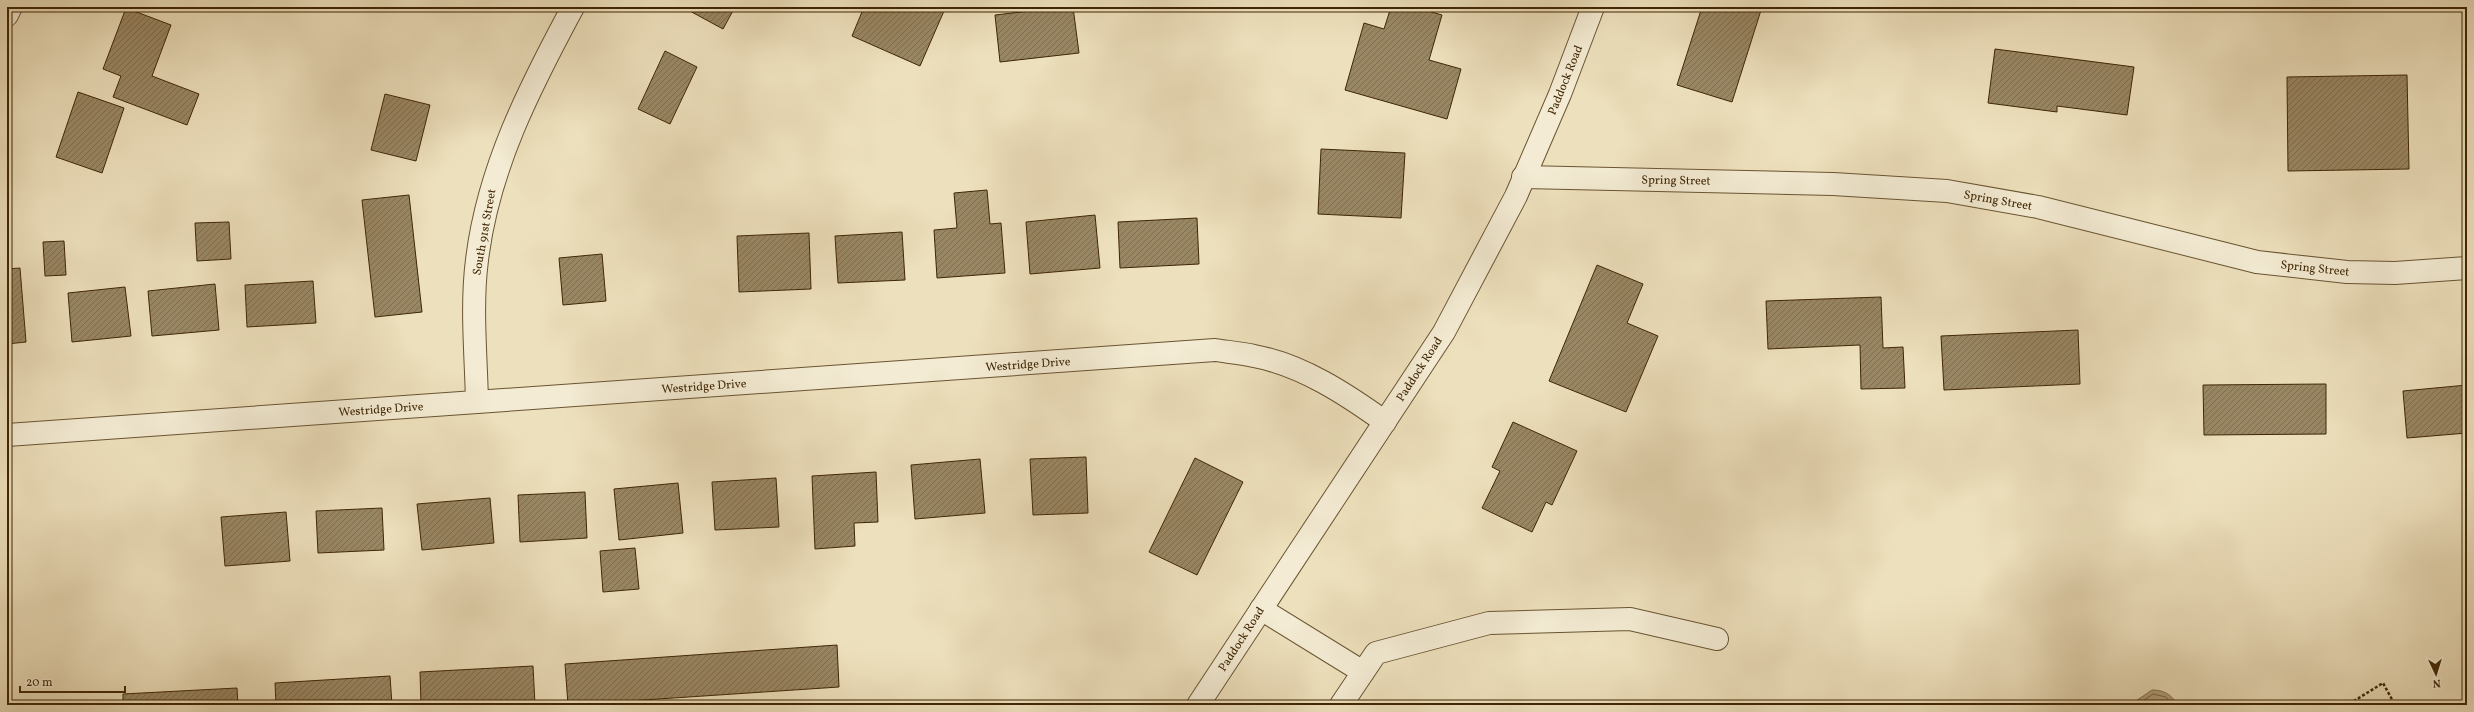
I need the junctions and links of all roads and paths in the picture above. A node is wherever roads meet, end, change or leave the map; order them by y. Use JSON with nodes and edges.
{"nodes":[{"id":1,"x":11,"y":7,"type":"edge"},
{"id":2,"x":573,"y":7,"type":"edge"},
{"id":3,"x":1593,"y":7,"type":"edge"},
{"id":4,"x":7,"y":15,"type":"edge"},
{"id":5,"x":1523,"y":177,"type":"junction"},
{"id":6,"x":2467,"y":268,"type":"edge"},
{"id":7,"x":477,"y":402,"type":"junction"},
{"id":8,"x":1385,"y":422,"type":"junction"},
{"id":9,"x":7,"y":435,"type":"edge"},
{"id":10,"x":1261,"y":609,"type":"junction"},
{"id":11,"x":1717,"y":639,"type":"dead end"},
{"id":12,"x":1363,"y":672,"type":"junction"},
{"id":13,"x":1198,"y":705,"type":"edge"},
{"id":14,"x":1341,"y":705,"type":"edge"},
{"id":15,"x":2334,"y":705,"type":"edge"},
{"id":16,"x":2395,"y":705,"type":"edge"}],
"edges":[{"from":1,"to":4,"type":"street"},
{"from":2,"to":7,"type":"street","name":"South 91st Street"},
{"from":3,"to":5,"type":"street","name":"Paddock Road"},
{"from":5,"to":6,"type":"street","name":"Spring Street"},
{"from":5,"to":8,"type":"street","name":"Paddock Road"},
{"from":7,"to":8,"type":"street","name":"Westridge Drive"},
{"from":7,"to":9,"type":"street","name":"Westridge Drive"},
{"from":8,"to":10,"type":"street","name":"Paddock Road"},
{"from":10,"to":12,"type":"street"},
{"from":10,"to":13,"type":"street","name":"Paddock Road"},
{"from":11,"to":12,"type":"street"},
{"from":12,"to":14,"type":"street"},
{"from":15,"to":16,"type":"path"}]}
